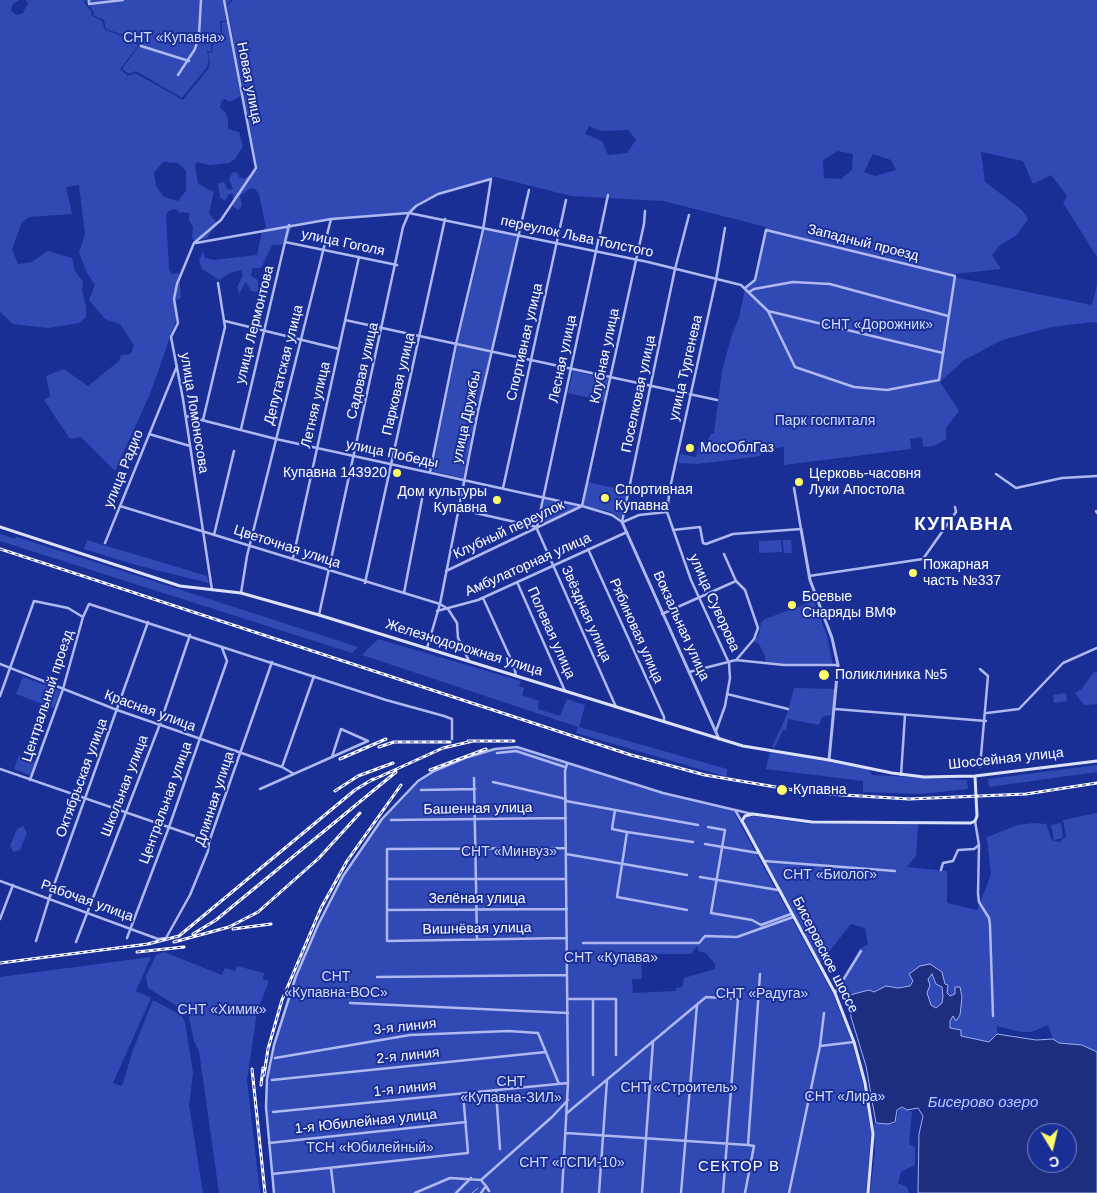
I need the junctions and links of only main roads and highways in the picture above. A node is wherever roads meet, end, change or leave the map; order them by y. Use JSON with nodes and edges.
{"nodes":[{"id":1,"x":0,"y":527,"type":"edge"},
{"id":2,"x":830,"y":760,"type":"joint"},
{"id":3,"x":1097,"y":761,"type":"edge"},
{"id":4,"x":975,"y":776,"type":"junction"},
{"id":5,"x":868,"y":1193,"type":"edge"}],
"edges":[{"from":1,"to":2,"type":"main road","name":"Железнодорожная улица"},
{"from":2,"to":4,"type":"main road","name":"Шоссейная улица"},
{"from":3,"to":4,"type":"main road","name":"Шоссейная улица"},
{"from":4,"to":5,"type":"main road","name":"Бисеровское шоссе"}]}
